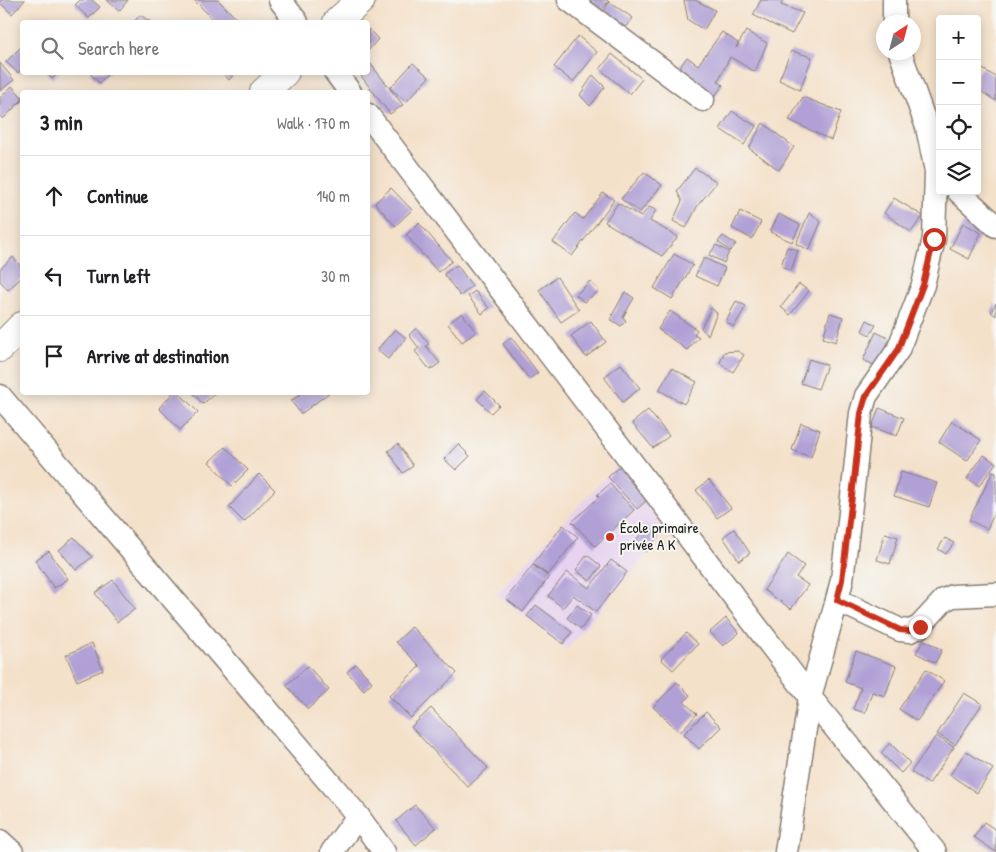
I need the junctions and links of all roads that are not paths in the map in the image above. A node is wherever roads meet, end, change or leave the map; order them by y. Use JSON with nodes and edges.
{"nodes":[{"id":1,"x":280,"y":0,"type":"edge"},
{"id":2,"x":361,"y":0,"type":"edge"},
{"id":3,"x":568,"y":0,"type":"edge"},
{"id":4,"x":894,"y":0,"type":"edge"},
{"id":5,"x":894,"y":15,"type":"edge"},
{"id":6,"x":295,"y":20,"type":"edge"},
{"id":7,"x":339,"y":20,"type":"edge"},
{"id":8,"x":903,"y":60,"type":"edge"},
{"id":9,"x":282,"y":75,"type":"edge"},
{"id":10,"x":337,"y":75,"type":"edge"},
{"id":11,"x":266,"y":90,"type":"edge"},
{"id":12,"x":348,"y":90,"type":"edge"},
{"id":13,"x":703,"y":100,"type":"dead end"},
{"id":14,"x":370,"y":118,"type":"edge"},
{"id":15,"x":936,"y":165,"type":"edge"},
{"id":16,"x":937,"y":195,"type":"edge"},
{"id":17,"x":962,"y":195,"type":"edge"},
{"id":18,"x":996,"y":226,"type":"edge"},
{"id":19,"x":20,"y":328,"type":"edge"},
{"id":20,"x":0,"y":348,"type":"edge"},
{"id":21,"x":0,"y":396,"type":"edge"},
{"id":22,"x":996,"y":594,"type":"edge"},
{"id":23,"x":837,"y":600,"type":"junction"},
{"id":24,"x":810,"y":696,"type":"junction"},
{"id":25,"x":358,"y":816,"type":"junction"},
{"id":26,"x":0,"y":841,"type":"edge"},
{"id":27,"x":12,"y":852,"type":"edge"},
{"id":28,"x":332,"y":852,"type":"edge"},
{"id":29,"x":384,"y":852,"type":"edge"},
{"id":30,"x":786,"y":852,"type":"edge"},
{"id":31,"x":935,"y":852,"type":"edge"}],
"edges":[{"from":1,"to":6,"type":"street"},
{"from":2,"to":7,"type":"street"},
{"from":3,"to":13,"type":"street"},
{"from":4,"to":5,"type":"street"},
{"from":8,"to":15,"type":"street"},
{"from":9,"to":11,"type":"street"},
{"from":10,"to":12,"type":"street"},
{"from":14,"to":24,"type":"street"},
{"from":16,"to":23,"type":"street"},
{"from":17,"to":18,"type":"street"},
{"from":19,"to":20,"type":"street"},
{"from":21,"to":25,"type":"street"},
{"from":22,"to":23,"type":"street"},
{"from":23,"to":24,"type":"street"},
{"from":24,"to":30,"type":"street"},
{"from":24,"to":31,"type":"street"},
{"from":25,"to":28,"type":"street"},
{"from":25,"to":29,"type":"street"},
{"from":26,"to":27,"type":"street"}]}
